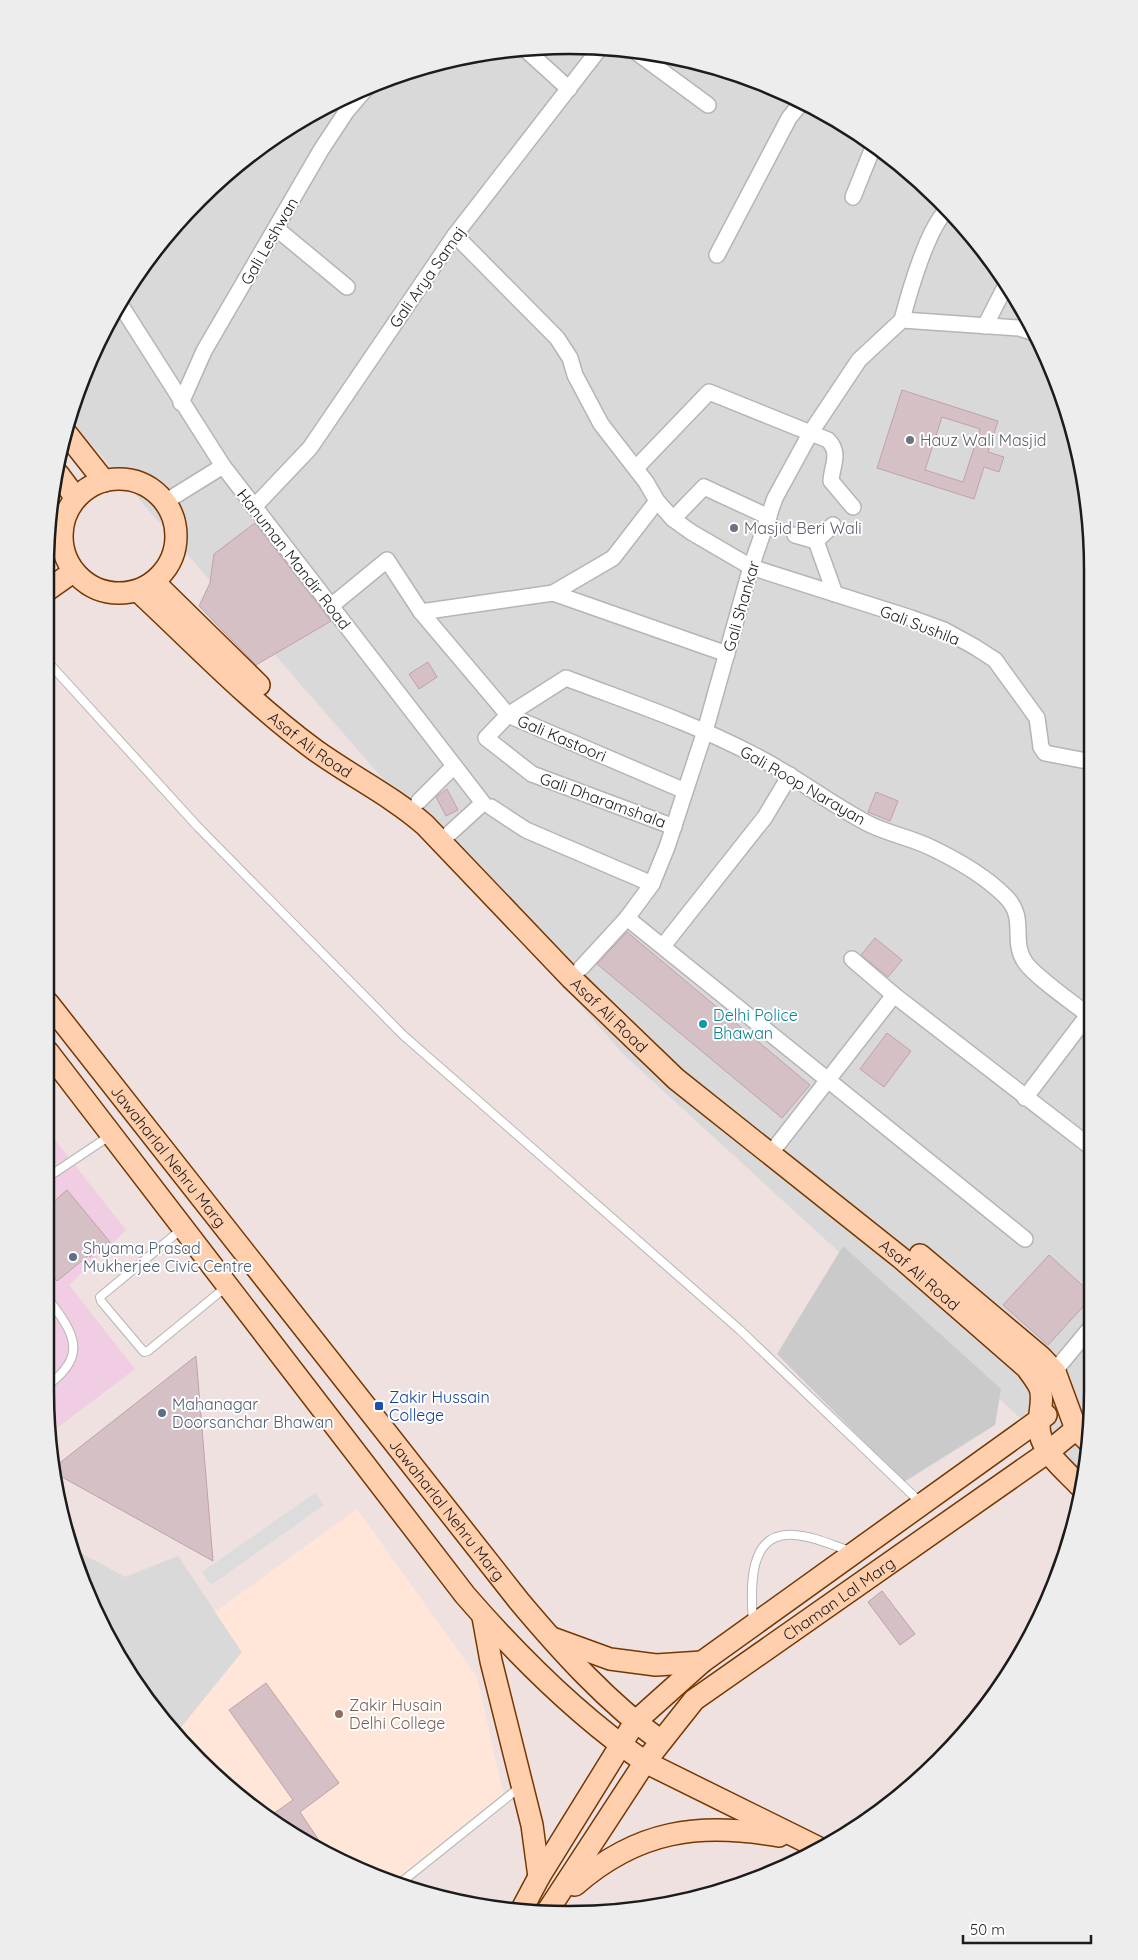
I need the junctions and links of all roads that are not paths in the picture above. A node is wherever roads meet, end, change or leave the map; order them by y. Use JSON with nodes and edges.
{"nodes":[{"id":1,"x":532,"y":55,"type":"edge"},
{"id":2,"x":595,"y":55,"type":"edge"},
{"id":3,"x":647,"y":60,"type":"edge"},
{"id":4,"x":569,"y":89,"type":"junction"},
{"id":5,"x":356,"y":100,"type":"edge"},
{"id":6,"x":708,"y":105,"type":"dead end"},
{"id":7,"x":798,"y":108,"type":"edge"},
{"id":8,"x":871,"y":152,"type":"edge"},
{"id":9,"x":853,"y":197,"type":"dead end"},
{"id":10,"x":943,"y":215,"type":"edge"},
{"id":11,"x":277,"y":229,"type":"junction"},
{"id":12,"x":454,"y":235,"type":"junction"},
{"id":13,"x":717,"y":255,"type":"dead end"},
{"id":14,"x":347,"y":287,"type":"dead end"},
{"id":15,"x":1003,"y":292,"type":"edge"},
{"id":16,"x":124,"y":310,"type":"edge"},
{"id":17,"x":902,"y":320,"type":"junction"},
{"id":18,"x":985,"y":326,"type":"junction"},
{"id":19,"x":1025,"y":330,"type":"edge"},
{"id":20,"x":181,"y":403,"type":"junction"},
{"id":21,"x":811,"y":432,"type":"junction"},
{"id":22,"x":70,"y":439,"type":"edge"},
{"id":23,"x":223,"y":466,"type":"junction"},
{"id":24,"x":636,"y":468,"type":"junction"},
{"id":25,"x":62,"y":479,"type":"edge"},
{"id":26,"x":104,"y":481,"type":"junction"},
{"id":27,"x":76,"y":498,"type":"junction"},
{"id":28,"x":657,"y":501,"type":"junction"},
{"id":29,"x":165,"y":502,"type":"junction"},
{"id":30,"x":254,"y":507,"type":"junction"},
{"id":31,"x":853,"y":507,"type":"dead end"},
{"id":32,"x":769,"y":517,"type":"junction"},
{"id":33,"x":673,"y":519,"type":"junction"},
{"id":34,"x":834,"y":525,"type":"dead end"},
{"id":35,"x":795,"y":535,"type":"dead end"},
{"id":36,"x":55,"y":541,"type":"edge"},
{"id":37,"x":816,"y":541,"type":"junction"},
{"id":38,"x":55,"y":544,"type":"edge"},
{"id":39,"x":752,"y":567,"type":"junction"},
{"id":40,"x":74,"y":572,"type":"junction"},
{"id":41,"x":54,"y":586,"type":"edge"},
{"id":42,"x":146,"y":586,"type":"junction"},
{"id":43,"x":553,"y":593,"type":"junction"},
{"id":44,"x":835,"y":594,"type":"junction"},
{"id":45,"x":331,"y":606,"type":"junction"},
{"id":46,"x":422,"y":612,"type":"junction"},
{"id":47,"x":727,"y":654,"type":"junction"},
{"id":48,"x":54,"y":669,"type":"edge"},
{"id":49,"x":508,"y":715,"type":"junction"},
{"id":50,"x":705,"y":731,"type":"junction"},
{"id":51,"x":1084,"y":760,"type":"edge"},
{"id":52,"x":454,"y":766,"type":"junction"},
{"id":53,"x":790,"y":775,"type":"junction"},
{"id":54,"x":685,"y":791,"type":"junction"},
{"id":55,"x":419,"y":801,"type":"junction"},
{"id":56,"x":487,"y":805,"type":"junction"},
{"id":57,"x":674,"y":827,"type":"junction"},
{"id":58,"x":450,"y":833,"type":"junction"},
{"id":59,"x":652,"y":884,"type":"junction"},
{"id":60,"x":628,"y":918,"type":"junction"},
{"id":61,"x":662,"y":946,"type":"junction"},
{"id":62,"x":852,"y":958,"type":"dead end"},
{"id":63,"x":581,"y":968,"type":"junction"},
{"id":64,"x":894,"y":995,"type":"junction"},
{"id":65,"x":54,"y":1011,"type":"edge"},
{"id":66,"x":1084,"y":1011,"type":"edge"},
{"id":67,"x":1084,"y":1024,"type":"edge"},
{"id":68,"x":54,"y":1060,"type":"edge"},
{"id":69,"x":829,"y":1082,"type":"junction"},
{"id":70,"x":1025,"y":1098,"type":"junction"},
{"id":71,"x":112,"y":1135,"type":"junction"},
{"id":72,"x":1084,"y":1142,"type":"edge"},
{"id":73,"x":778,"y":1144,"type":"junction"},
{"id":74,"x":54,"y":1174,"type":"edge"},
{"id":75,"x":183,"y":1228,"type":"junction"},
{"id":76,"x":1025,"y":1239,"type":"dead end"},
{"id":77,"x":227,"y":1286,"type":"junction"},
{"id":78,"x":54,"y":1306,"type":"edge"},
{"id":79,"x":1084,"y":1336,"type":"edge"},
{"id":80,"x":1055,"y":1372,"type":"junction"},
{"id":81,"x":54,"y":1380,"type":"edge"},
{"id":82,"x":1040,"y":1387,"type":"junction"},
{"id":83,"x":1067,"y":1400,"type":"junction"},
{"id":84,"x":1038,"y":1421,"type":"junction"},
{"id":85,"x":1083,"y":1426,"type":"edge"},
{"id":86,"x":1082,"y":1433,"type":"edge"},
{"id":87,"x":1048,"y":1452,"type":"junction"},
{"id":88,"x":1076,"y":1482,"type":"edge"},
{"id":89,"x":922,"y":1504,"type":"junction"},
{"id":90,"x":854,"y":1552,"type":"junction"},
{"id":91,"x":483,"y":1617,"type":"junction"},
{"id":92,"x":753,"y":1625,"type":"junction"},
{"id":93,"x":548,"y":1636,"type":"junction"},
{"id":94,"x":702,"y":1662,"type":"junction"},
{"id":95,"x":635,"y":1722,"type":"junction"},
{"id":96,"x":661,"y":1741,"type":"junction"},
{"id":97,"x":620,"y":1745,"type":"junction"},
{"id":98,"x":645,"y":1762,"type":"junction"},
{"id":99,"x":522,"y":1786,"type":"junction"},
{"id":100,"x":812,"y":1845,"type":"edge"},
{"id":101,"x":539,"y":1877,"type":"junction"},
{"id":102,"x":405,"y":1879,"type":"edge"},
{"id":103,"x":525,"y":1904,"type":"edge"},
{"id":104,"x":552,"y":1905,"type":"edge"},
{"id":105,"x":554,"y":1906,"type":"edge"}],
"edges":[{"from":1,"to":4,"type":"street"},
{"from":2,"to":4,"type":"street","name":"Gali Arya Samaj"},
{"from":3,"to":6,"type":"street"},
{"from":4,"to":12,"type":"street","name":"Gali Arya Samaj"},
{"from":5,"to":11,"type":"street","name":"Gali Leshwan"},
{"from":7,"to":13,"type":"street"},
{"from":8,"to":9,"type":"street"},
{"from":10,"to":17,"type":"street"},
{"from":11,"to":14,"type":"street"},
{"from":11,"to":20,"type":"street","name":"Gali Leshwan"},
{"from":12,"to":24,"type":"street","name":"Gali Sushila"},
{"from":12,"to":30,"type":"street","name":"Gali Arya Samaj"},
{"from":15,"to":18,"type":"street"},
{"from":16,"to":20,"type":"street","name":"Hanuman Mandir Road"},
{"from":17,"to":18,"type":"street"},
{"from":17,"to":21,"type":"street","name":"Gali Shankar"},
{"from":18,"to":19,"type":"street"},
{"from":20,"to":23,"type":"street","name":"Hanuman Mandir Road"},
{"from":21,"to":24,"type":"street"},
{"from":21,"to":31,"type":"street"},
{"from":21,"to":32,"type":"street","name":"Gali Shankar"},
{"from":22,"to":26,"type":"main road"},
{"from":23,"to":29,"type":"street"},
{"from":23,"to":30,"type":"street","name":"Hanuman Mandir Road"},
{"from":24,"to":28,"type":"street","name":"Gali Sushila"},
{"from":25,"to":27,"type":"main road"},
{"from":26,"to":27,"type":"main road"},
{"from":26,"to":29,"type":"main road"},
{"from":27,"to":36,"type":"main road"},
{"from":28,"to":33,"type":"street","name":"Gali Sushila"},
{"from":28,"to":43,"type":"street"},
{"from":29,"to":42,"type":"main road"},
{"from":30,"to":45,"type":"street","name":"Hanuman Mandir Road"},
{"from":32,"to":33,"type":"street"},
{"from":32,"to":39,"type":"street","name":"Gali Shankar"},
{"from":33,"to":39,"type":"street","name":"Gali Sushila"},
{"from":34,"to":37,"type":"street"},
{"from":35,"to":37,"type":"street"},
{"from":37,"to":44,"type":"street"},
{"from":38,"to":40,"type":"main road"},
{"from":39,"to":44,"type":"street","name":"Gali Sushila"},
{"from":39,"to":47,"type":"street","name":"Gali Shankar"},
{"from":40,"to":41,"type":"main road"},
{"from":40,"to":42,"type":"main road"},
{"from":42,"to":55,"type":"main road","name":"Asaf Ali Road"},
{"from":42,"to":82,"type":"main road","name":"Asaf Ali Road"},
{"from":43,"to":46,"type":"street"},
{"from":43,"to":47,"type":"street"},
{"from":44,"to":51,"type":"street","name":"Gali Sushila"},
{"from":45,"to":46,"type":"street","name":"Gali Kastoori"},
{"from":45,"to":52,"type":"street","name":"Hanuman Mandir Road"},
{"from":46,"to":49,"type":"street","name":"Gali Kastoori"},
{"from":47,"to":50,"type":"street","name":"Gali Shankar"},
{"from":48,"to":89,"type":"lane"},
{"from":49,"to":50,"type":"street","name":"Gali Roop Narayan"},
{"from":49,"to":54,"type":"street","name":"Gali Kastoori"},
{"from":49,"to":57,"type":"street","name":"Gali Dharamshala"},
{"from":50,"to":53,"type":"street","name":"Gali Roop Narayan"},
{"from":50,"to":54,"type":"street","name":"Gali Shankar"},
{"from":52,"to":55,"type":"street"},
{"from":52,"to":56,"type":"street","name":"Hanuman Mandir Road"},
{"from":53,"to":61,"type":"street"},
{"from":53,"to":66,"type":"street","name":"Gali Roop Narayan"},
{"from":54,"to":57,"type":"street","name":"Gali Shankar"},
{"from":55,"to":58,"type":"main road","name":"Asaf Ali Road"},
{"from":56,"to":58,"type":"street"},
{"from":56,"to":59,"type":"street","name":"Hanuman Mandir Road"},
{"from":57,"to":59,"type":"street","name":"Gali Shankar"},
{"from":58,"to":63,"type":"main road","name":"Asaf Ali Road"},
{"from":59,"to":60,"type":"street","name":"Gali Shankar"},
{"from":60,"to":61,"type":"street"},
{"from":60,"to":63,"type":"street","name":"Gali Shankar"},
{"from":61,"to":69,"type":"street"},
{"from":62,"to":64,"type":"street"},
{"from":63,"to":73,"type":"main road","name":"Asaf Ali Road"},
{"from":64,"to":69,"type":"street"},
{"from":64,"to":70,"type":"street"},
{"from":65,"to":93,"type":"main road","name":"Jawaharlal Nehru Marg"},
{"from":67,"to":70,"type":"street"},
{"from":68,"to":71,"type":"main road","name":"Jawaharlal Nehru Marg"},
{"from":69,"to":73,"type":"street"},
{"from":69,"to":76,"type":"street"},
{"from":70,"to":72,"type":"street"},
{"from":71,"to":74,"type":"lane"},
{"from":71,"to":75,"type":"main road","name":"Jawaharlal Nehru Marg"},
{"from":73,"to":80,"type":"main road","name":"Asaf Ali Road"},
{"from":75,"to":77,"type":"main road","name":"Jawaharlal Nehru Marg"},
{"from":75,"to":77,"type":"lane"},
{"from":77,"to":91,"type":"main road","name":"Jawaharlal Nehru Marg"},
{"from":78,"to":81,"type":"lane"},
{"from":79,"to":80,"type":"street"},
{"from":80,"to":82,"type":"street"},
{"from":80,"to":83,"type":"main road","name":"Asaf Ali Road"},
{"from":82,"to":84,"type":"main road"},
{"from":83,"to":84,"type":"main road"},
{"from":83,"to":85,"type":"main road","name":"Asaf Ali Road"},
{"from":84,"to":87,"type":"main road"},
{"from":84,"to":89,"type":"main road","name":"Chaman Lal Marg"},
{"from":86,"to":87,"type":"main road","name":"Asaf Ali Road"},
{"from":87,"to":88,"type":"main road"},
{"from":87,"to":96,"type":"main road","name":"Chaman Lal Marg"},
{"from":89,"to":90,"type":"main road","name":"Chaman Lal Marg"},
{"from":90,"to":92,"type":"main road","name":"Chaman Lal Marg"},
{"from":90,"to":92,"type":"lane"},
{"from":91,"to":97,"type":"main road","name":"Jawaharlal Nehru Marg"},
{"from":91,"to":99,"type":"main road"},
{"from":92,"to":94,"type":"main road","name":"Chaman Lal Marg"},
{"from":93,"to":94,"type":"main road"},
{"from":93,"to":95,"type":"main road","name":"Jawaharlal Nehru Marg"},
{"from":94,"to":95,"type":"main road"},
{"from":95,"to":96,"type":"main road","name":"Jawaharlal Nehru Marg"},
{"from":95,"to":97,"type":"main road"},
{"from":96,"to":98,"type":"main road","name":"Chaman Lal Marg"},
{"from":97,"to":98,"type":"main road","name":"Jawaharlal Nehru Marg"},
{"from":97,"to":101,"type":"main road"},
{"from":98,"to":100,"type":"main road","name":"Jawaharlal Nehru Marg"},
{"from":98,"to":104,"type":"main road","name":"Chaman Lal Marg"},
{"from":99,"to":101,"type":"main road"},
{"from":99,"to":102,"type":"lane"},
{"from":100,"to":105,"type":"main road"},
{"from":101,"to":103,"type":"main road"}]}
